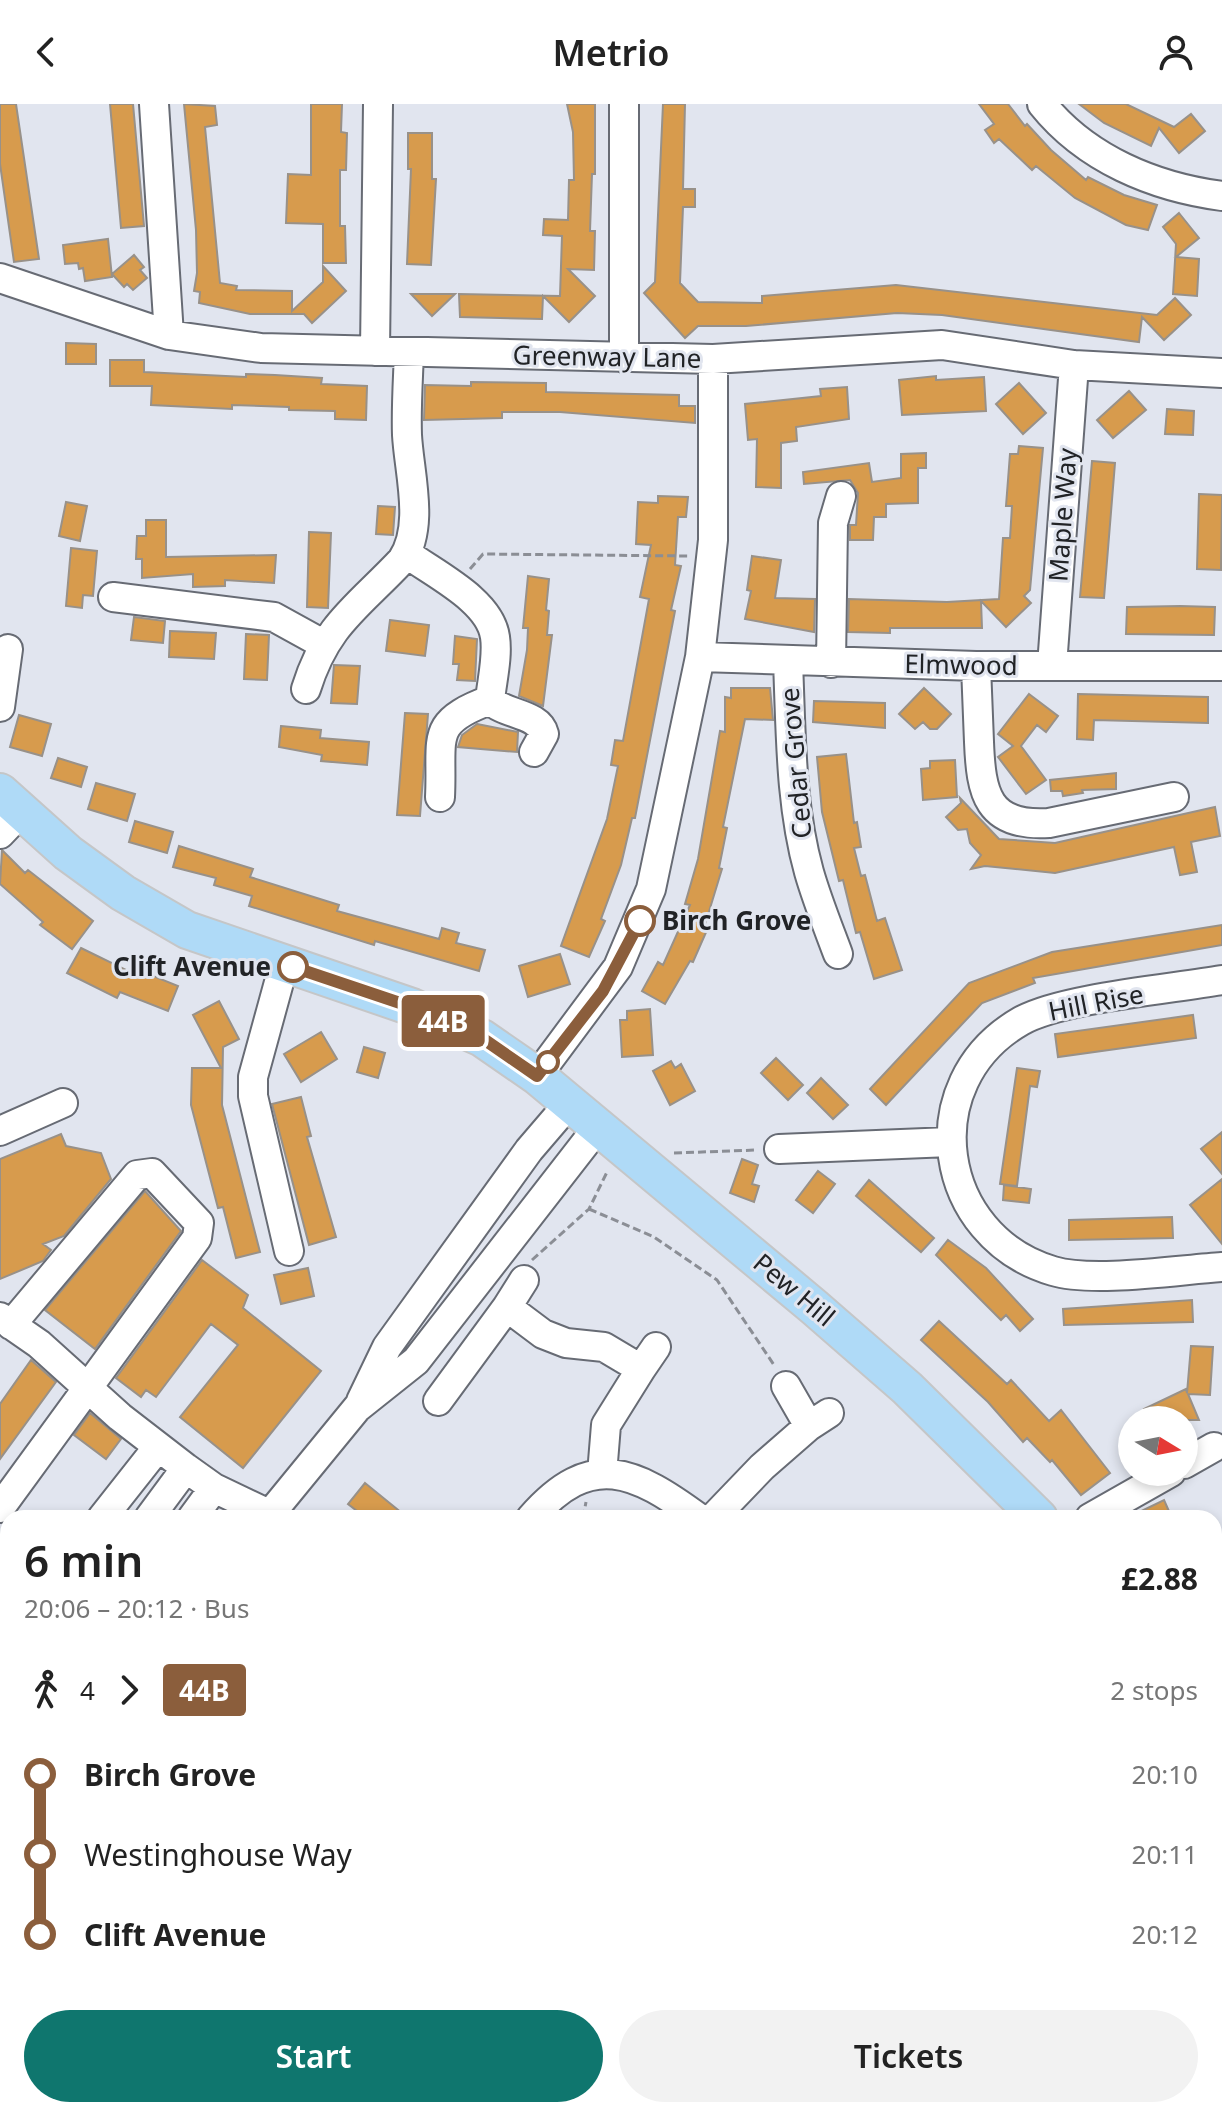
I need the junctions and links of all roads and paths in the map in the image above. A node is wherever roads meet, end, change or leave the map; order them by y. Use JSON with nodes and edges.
{"nodes":[{"id":1,"x":154,"y":104,"type":"edge"},
{"id":2,"x":378,"y":104,"type":"edge"},
{"id":3,"x":624,"y":104,"type":"edge"},
{"id":4,"x":1042,"y":104,"type":"edge"},
{"id":5,"x":1222,"y":196,"type":"edge"},
{"id":6,"x":0,"y":278,"type":"edge"},
{"id":7,"x":169,"y":335,"type":"junction"},
{"id":8,"x":375,"y":351,"type":"junction"},
{"id":9,"x":409,"y":352,"type":"junction"},
{"id":10,"x":624,"y":358,"type":"junction"},
{"id":11,"x":713,"y":359,"type":"junction"},
{"id":12,"x":1074,"y":365,"type":"junction"},
{"id":13,"x":1222,"y":365,"type":"edge"},
{"id":14,"x":841,"y":496,"type":"dead end"},
{"id":15,"x":406,"y":553,"type":"junction"},
{"id":16,"x":711,"y":556,"type":"junction"},
{"id":17,"x":453,"y":588,"type":"junction"},
{"id":18,"x":113,"y":597,"type":"dead end"},
{"id":19,"x":323,"y":644,"type":"junction"},
{"id":20,"x":8,"y":649,"type":"dead end"},
{"id":21,"x":700,"y":657,"type":"junction"},
{"id":22,"x":788,"y":662,"type":"junction"},
{"id":23,"x":831,"y":663,"type":"junction"},
{"id":24,"x":976,"y":666,"type":"junction"},
{"id":25,"x":1052,"y":666,"type":"junction"},
{"id":26,"x":1222,"y":666,"type":"edge"},
{"id":27,"x":306,"y":689,"type":"dead end"},
{"id":28,"x":490,"y":700,"type":"junction"},
{"id":29,"x":0,"y":707,"type":"edge"},
{"id":30,"x":534,"y":752,"type":"dead end"},
{"id":31,"x":440,"y":797,"type":"dead end"},
{"id":32,"x":1174,"y":797,"type":"dead end"},
{"id":33,"x":7,"y":813,"type":"edge"},
{"id":34,"x":838,"y":954,"type":"dead end"},
{"id":35,"x":284,"y":964,"type":"junction"},
{"id":36,"x":1222,"y":980,"type":"edge"},
{"id":37,"x":537,"y":1076,"type":"junction"},
{"id":38,"x":571,"y":1101,"type":"junction"},
{"id":39,"x":63,"y":1103,"type":"dead end"},
{"id":40,"x":0,"y":1131,"type":"edge"},
{"id":41,"x":609,"y":1136,"type":"junction"},
{"id":42,"x":950,"y":1142,"type":"junction"},
{"id":43,"x":664,"y":1145,"type":"dead end"},
{"id":44,"x":779,"y":1149,"type":"joint"},
{"id":45,"x":589,"y":1209,"type":"junction"},
{"id":46,"x":289,"y":1251,"type":"dead end"},
{"id":47,"x":1222,"y":1267,"type":"edge"},
{"id":48,"x":524,"y":1280,"type":"joint"},
{"id":49,"x":507,"y":1307,"type":"junction"},
{"id":50,"x":6,"y":1321,"type":"edge"},
{"id":51,"x":86,"y":1386,"type":"junction"},
{"id":52,"x":786,"y":1386,"type":"joint"},
{"id":53,"x":438,"y":1401,"type":"dead end"},
{"id":54,"x":357,"y":1408,"type":"junction"},
{"id":55,"x":158,"y":1447,"type":"junction"},
{"id":56,"x":1214,"y":1447,"type":"dead end"},
{"id":57,"x":1198,"y":1456,"type":"edge"},
{"id":58,"x":186,"y":1468,"type":"junction"},
{"id":59,"x":602,"y":1474,"type":"junction"},
{"id":60,"x":1147,"y":1486,"type":"edge"},
{"id":61,"x":0,"y":1508,"type":"edge"},
{"id":62,"x":204,"y":1508,"type":"edge"},
{"id":63,"x":108,"y":1510,"type":"edge"},
{"id":64,"x":155,"y":1510,"type":"edge"},
{"id":65,"x":279,"y":1510,"type":"edge"},
{"id":66,"x":539,"y":1510,"type":"edge"},
{"id":67,"x":687,"y":1510,"type":"edge"},
{"id":68,"x":721,"y":1510,"type":"edge"},
{"id":69,"x":1031,"y":1510,"type":"edge"},
{"id":70,"x":1107,"y":1510,"type":"edge"}],
"edges":[{"from":1,"to":7,"type":"street"},
{"from":2,"to":8,"type":"street"},
{"from":3,"to":10,"type":"street"},
{"from":4,"to":5,"type":"street"},
{"from":6,"to":7,"type":"street","name":"Greenway Lane"},
{"from":7,"to":8,"type":"street","name":"Greenway Lane"},
{"from":8,"to":9,"type":"street","name":"Greenway Lane"},
{"from":9,"to":10,"type":"street","name":"Greenway Lane"},
{"from":9,"to":15,"type":"street"},
{"from":10,"to":11,"type":"street","name":"Greenway Lane"},
{"from":11,"to":12,"type":"street","name":"Greenway Lane"},
{"from":11,"to":16,"type":"street"},
{"from":12,"to":13,"type":"street","name":"Greenway Lane"},
{"from":12,"to":25,"type":"street","name":"Maple Way"},
{"from":14,"to":23,"type":"street"},
{"from":15,"to":17,"type":"street"},
{"from":15,"to":19,"type":"street"},
{"from":16,"to":17,"type":"path"},
{"from":16,"to":21,"type":"street"},
{"from":17,"to":28,"type":"street"},
{"from":18,"to":19,"type":"street"},
{"from":19,"to":27,"type":"street"},
{"from":20,"to":29,"type":"street"},
{"from":21,"to":22,"type":"street","name":"Elmwood"},
{"from":21,"to":37,"type":"street"},
{"from":22,"to":23,"type":"street","name":"Elmwood"},
{"from":22,"to":34,"type":"street","name":"Cedar Grove"},
{"from":23,"to":24,"type":"street","name":"Elmwood"},
{"from":24,"to":25,"type":"street","name":"Elmwood"},
{"from":24,"to":32,"type":"street"},
{"from":25,"to":26,"type":"street","name":"Elmwood"},
{"from":28,"to":30,"type":"street"},
{"from":28,"to":31,"type":"street"},
{"from":33,"to":35,"type":"main road","name":"Pew Hill"},
{"from":35,"to":37,"type":"main road","name":"Pew Hill"},
{"from":35,"to":46,"type":"street"},
{"from":36,"to":42,"type":"street","name":"Hill Rise"},
{"from":37,"to":38,"type":"main road","name":"Pew Hill"},
{"from":38,"to":41,"type":"main road","name":"Pew Hill"},
{"from":38,"to":54,"type":"street"},
{"from":39,"to":40,"type":"street"},
{"from":41,"to":45,"type":"path"},
{"from":41,"to":54,"type":"street"},
{"from":41,"to":69,"type":"main road","name":"Pew Hill"},
{"from":42,"to":44,"type":"street"},
{"from":42,"to":47,"type":"street","name":"Hill Rise"},
{"from":43,"to":44,"type":"path"},
{"from":45,"to":48,"type":"path"},
{"from":45,"to":52,"type":"path"},
{"from":48,"to":49,"type":"street"},
{"from":49,"to":53,"type":"street"},
{"from":49,"to":59,"type":"street"},
{"from":50,"to":51,"type":"street"},
{"from":50,"to":51,"type":"street"},
{"from":51,"to":55,"type":"street"},
{"from":51,"to":61,"type":"street"},
{"from":52,"to":68,"type":"street"},
{"from":54,"to":65,"type":"street"},
{"from":55,"to":58,"type":"street"},
{"from":55,"to":63,"type":"street"},
{"from":56,"to":57,"type":"street"},
{"from":58,"to":62,"type":"street"},
{"from":58,"to":64,"type":"street"},
{"from":59,"to":66,"type":"street"},
{"from":59,"to":67,"type":"street"},
{"from":60,"to":70,"type":"street"}]}
